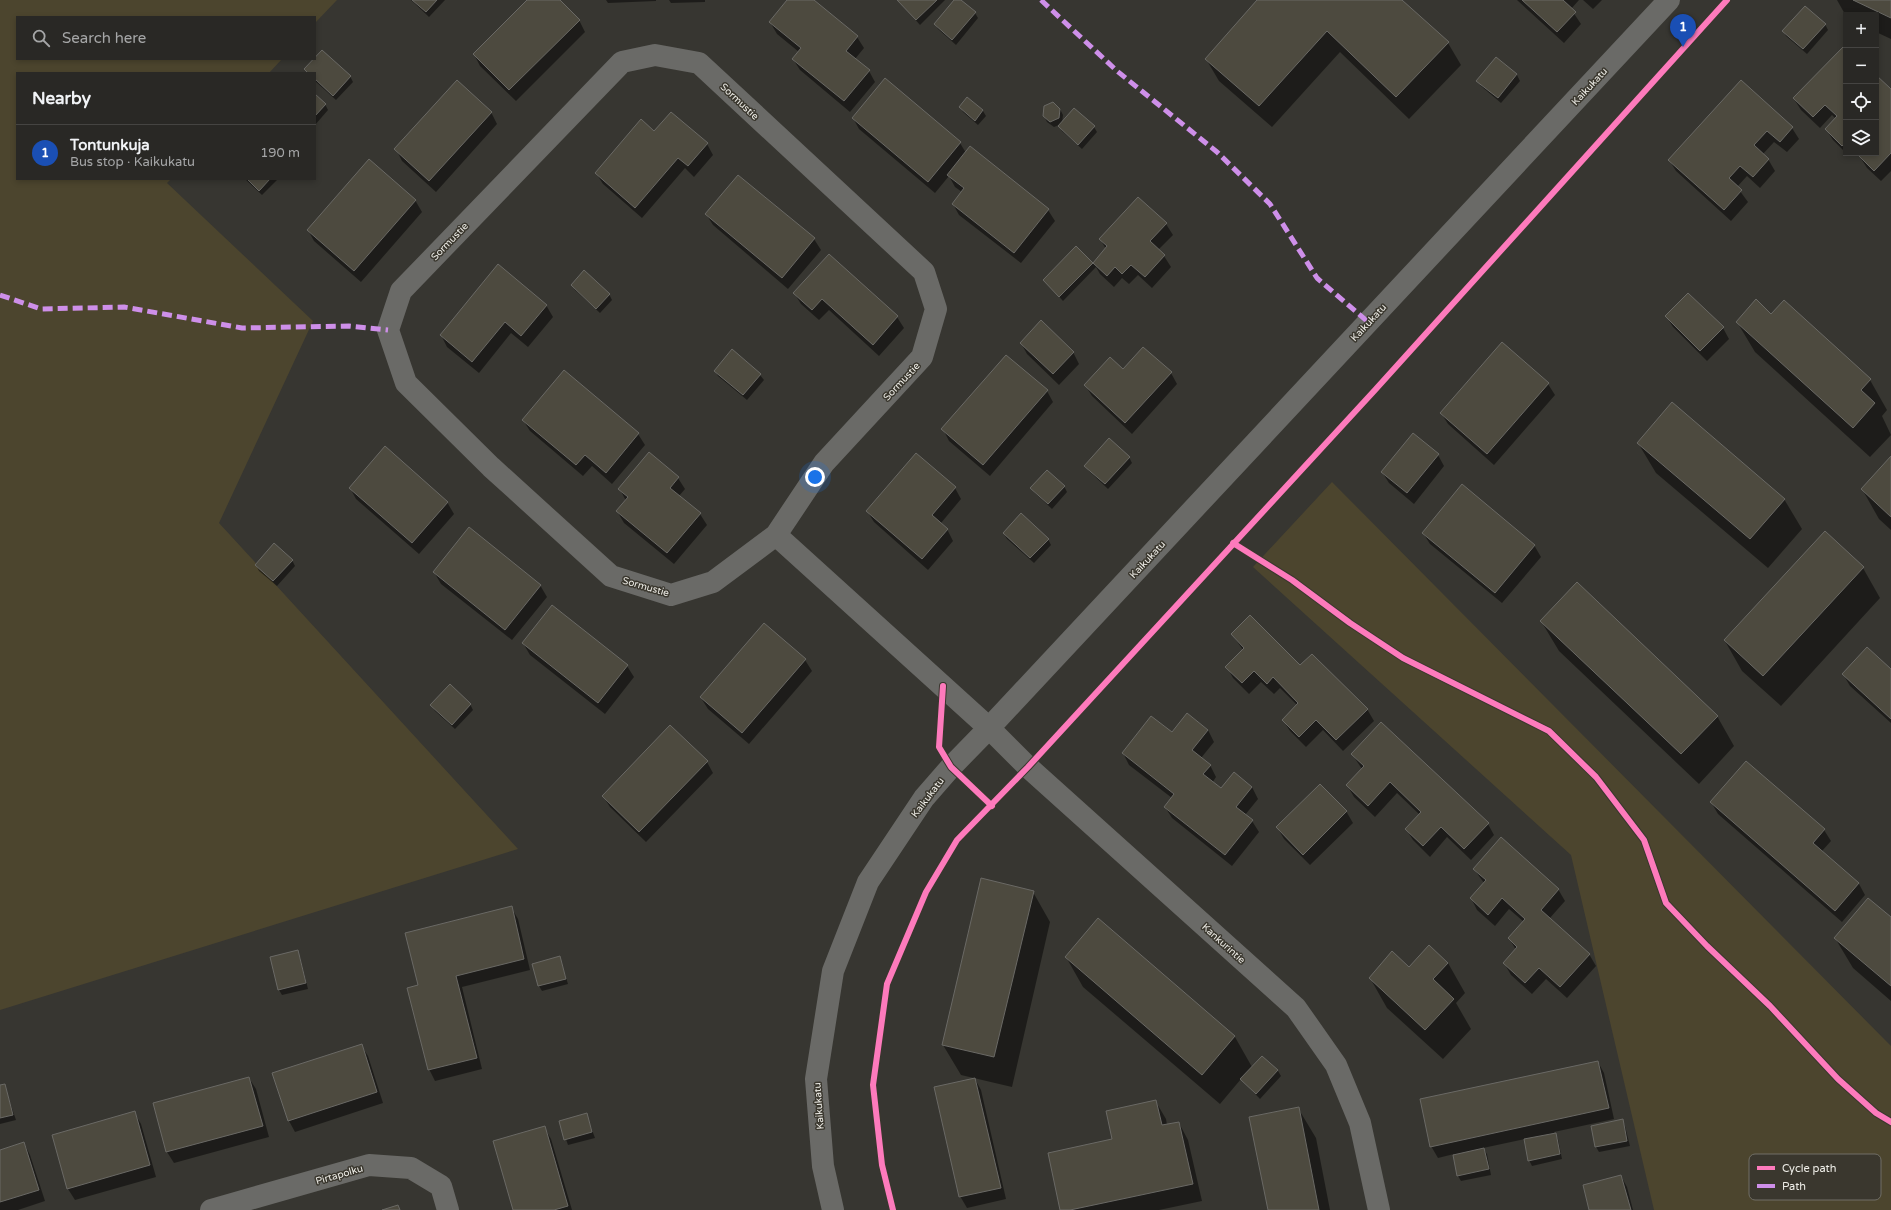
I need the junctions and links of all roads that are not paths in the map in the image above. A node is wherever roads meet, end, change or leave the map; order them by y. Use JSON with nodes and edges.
{"nodes":[{"id":1,"x":1669,"y":0,"type":"edge"},
{"id":2,"x":776,"y":535,"type":"junction"},
{"id":3,"x":989,"y":728,"type":"junction"},
{"id":4,"x":212,"y":1210,"type":"edge"},
{"id":5,"x":448,"y":1210,"type":"edge"},
{"id":6,"x":833,"y":1210,"type":"edge"},
{"id":7,"x":1379,"y":1210,"type":"edge"}],
"edges":[{"from":1,"to":3,"type":"street","name":"Kaikukatu"},
{"from":2,"to":2,"type":"street","name":"Sormustie"},
{"from":2,"to":3,"type":"street","name":"Kankurintie"},
{"from":3,"to":6,"type":"street","name":"Kaikukatu"},
{"from":3,"to":7,"type":"street","name":"Kankurintie"},
{"from":4,"to":5,"type":"street","name":"Pirtapolku"}]}
